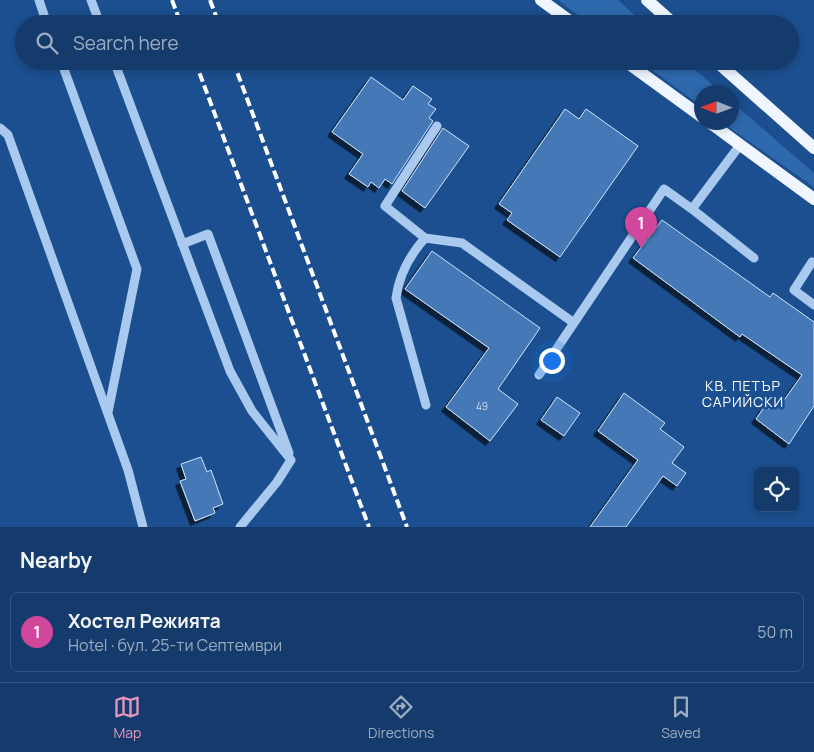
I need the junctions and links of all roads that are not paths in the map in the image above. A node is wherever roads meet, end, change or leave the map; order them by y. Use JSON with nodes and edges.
{"nodes":[{"id":1,"x":39,"y":0,"type":"edge"},
{"id":2,"x":91,"y":0,"type":"edge"},
{"id":3,"x":541,"y":0,"type":"edge"},
{"id":4,"x":647,"y":0,"type":"edge"},
{"id":5,"x":44,"y":15,"type":"edge"},
{"id":6,"x":97,"y":15,"type":"edge"},
{"id":7,"x":562,"y":15,"type":"edge"},
{"id":8,"x":664,"y":15,"type":"edge"},
{"id":9,"x":64,"y":70,"type":"edge"},
{"id":10,"x":117,"y":70,"type":"edge"},
{"id":11,"x":637,"y":70,"type":"edge"},
{"id":12,"x":726,"y":70,"type":"edge"},
{"id":13,"x":694,"y":111,"type":"edge"},
{"id":14,"x":437,"y":126,"type":"dead end"},
{"id":15,"x":0,"y":128,"type":"edge"},
{"id":16,"x":720,"y":130,"type":"edge"},
{"id":17,"x":740,"y":145,"type":"junction"},
{"id":18,"x":814,"y":148,"type":"edge"},
{"id":19,"x":814,"y":199,"type":"edge"},
{"id":20,"x":692,"y":209,"type":"junction"},
{"id":21,"x":425,"y":238,"type":"junction"},
{"id":22,"x":182,"y":244,"type":"junction"},
{"id":23,"x":754,"y":258,"type":"dead end"},
{"id":24,"x":814,"y":263,"type":"edge"},
{"id":25,"x":814,"y":305,"type":"edge"},
{"id":26,"x":574,"y":323,"type":"junction"},
{"id":27,"x":539,"y":375,"type":"dead end"},
{"id":28,"x":426,"y":405,"type":"dead end"},
{"id":29,"x":108,"y":414,"type":"junction"},
{"id":30,"x":291,"y":460,"type":"junction"},
{"id":31,"x":143,"y":527,"type":"edge"},
{"id":32,"x":240,"y":527,"type":"edge"}],
"edges":[{"from":1,"to":5,"type":"lane"},
{"from":2,"to":6,"type":"lane"},
{"from":3,"to":7,"type":"main road"},
{"from":4,"to":8,"type":"main road"},
{"from":9,"to":29,"type":"lane"},
{"from":10,"to":22,"type":"lane"},
{"from":11,"to":13,"type":"main road"},
{"from":12,"to":18,"type":"main road"},
{"from":14,"to":21,"type":"lane"},
{"from":15,"to":29,"type":"lane"},
{"from":16,"to":17,"type":"main road"},
{"from":17,"to":19,"type":"main road"},
{"from":17,"to":20,"type":"lane"},
{"from":20,"to":23,"type":"lane"},
{"from":20,"to":26,"type":"lane"},
{"from":21,"to":26,"type":"lane"},
{"from":21,"to":28,"type":"lane"},
{"from":22,"to":30,"type":"lane"},
{"from":22,"to":30,"type":"lane"},
{"from":24,"to":25,"type":"lane"},
{"from":26,"to":27,"type":"lane"},
{"from":29,"to":31,"type":"lane"},
{"from":30,"to":32,"type":"lane"}]}
